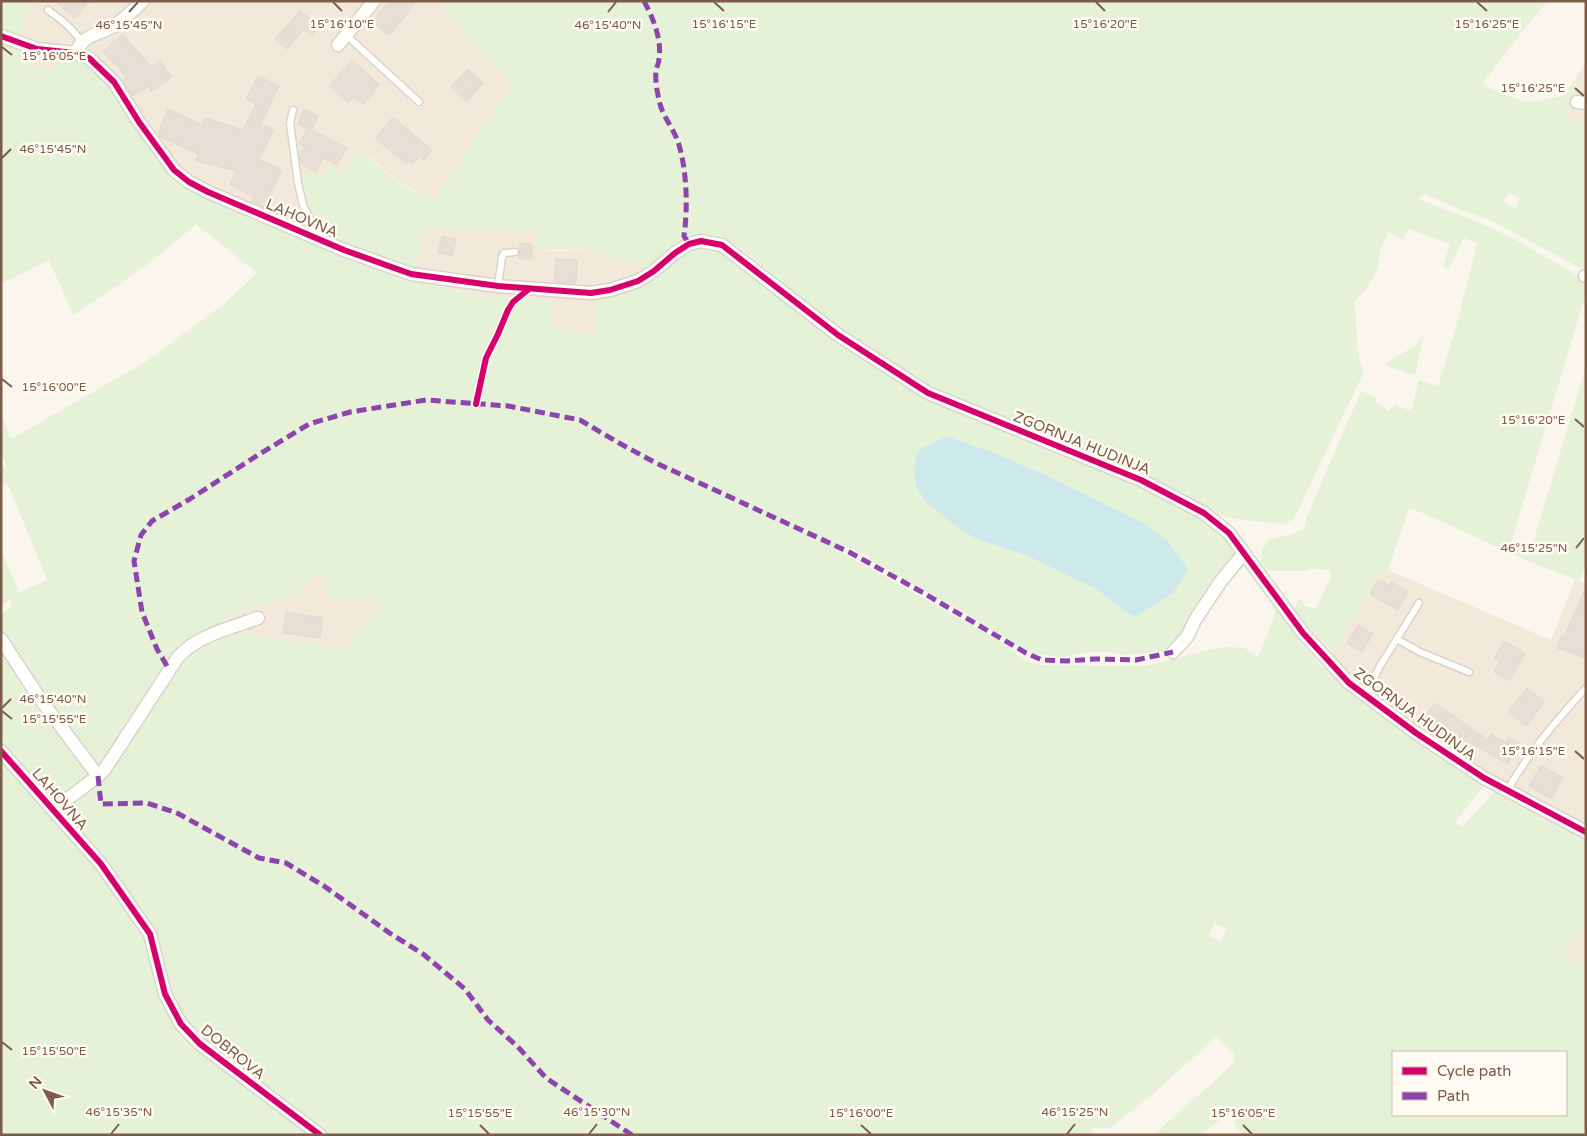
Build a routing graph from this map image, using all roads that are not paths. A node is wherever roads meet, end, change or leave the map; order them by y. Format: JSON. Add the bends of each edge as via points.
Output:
{"nodes":[{"id":1,"x":143,"y":1,"type":"edge"},
{"id":2,"x":374,"y":1,"type":"edge"},
{"id":3,"x":48,"y":10,"type":"dead end"},
{"id":4,"x":1,"y":36,"type":"edge"},
{"id":5,"x":342,"y":40,"type":"joint"},
{"id":6,"x":78,"y":47,"type":"junction"},
{"id":7,"x":419,"y":102,"type":"dead end"},
{"id":8,"x":293,"y":110,"type":"dead end"},
{"id":9,"x":320,"y":239,"type":"junction"},
{"id":10,"x":515,"y":252,"type":"dead end"},
{"id":11,"x":654,"y":271,"type":"joint"},
{"id":12,"x":498,"y":286,"type":"junction"},
{"id":13,"x":1244,"y":553,"type":"junction"},
{"id":14,"x":1419,"y":603,"type":"dead end"},
{"id":15,"x":258,"y":618,"type":"dead end"},
{"id":16,"x":1,"y":639,"type":"edge"},
{"id":17,"x":1397,"y":639,"type":"junction"},
{"id":18,"x":1172,"y":652,"type":"dead end"},
{"id":19,"x":1469,"y":672,"type":"dead end"},
{"id":20,"x":1586,"y":688,"type":"edge"},
{"id":21,"x":1365,"y":696,"type":"junction"},
{"id":22,"x":1,"y":751,"type":"edge"},
{"id":23,"x":98,"y":776,"type":"junction"},
{"id":24,"x":1507,"y":791,"type":"junction"},
{"id":25,"x":53,"y":810,"type":"junction"},
{"id":26,"x":1586,"y":832,"type":"edge"},
{"id":27,"x":100,"y":864,"type":"joint"},
{"id":28,"x":320,"y":1135,"type":"edge"}],
"edges":[{"from":1,"to":6,"type":"street","via":[[114,26],[87,37]]},
{"from":2,"to":5,"type":"street"},
{"from":3,"to":6,"type":"lane","via":[[76,34]]},
{"from":4,"to":6,"type":"street","name":"LAHOVNA","via":[[37,49]]},
{"from":5,"to":7,"type":"lane"},
{"from":6,"to":9,"type":"street","name":"LAHOVNA","via":[[114,82],[174,170],[189,182]]},
{"from":8,"to":9,"type":"lane","via":[[290,123],[303,206]]},
{"from":9,"to":12,"type":"street","name":"LAHOVNA","via":[[410,274]]},
{"from":10,"to":12,"type":"lane","via":[[502,256]]},
{"from":11,"to":12,"type":"street","name":"LAHOVNA","via":[[638,281],[591,293]]},
{"from":11,"to":13,"type":"street","name":"ZGORNJA HUDINJA","via":[[690,244],[722,245],[838,335],[928,393],[1140,480],[1204,513],[1229,533]]},
{"from":13,"to":18,"type":"street","via":[[1221,581],[1187,637]]},
{"from":13,"to":21,"type":"street","name":"ZGORNJA HUDINJA","via":[[1303,633],[1349,684]]},
{"from":14,"to":17,"type":"lane"},
{"from":15,"to":23,"type":"street","via":[[186,648]]},
{"from":16,"to":23,"type":"street","via":[[38,696]]},
{"from":17,"to":19,"type":"lane"},
{"from":17,"to":21,"type":"lane"},
{"from":20,"to":24,"type":"lane","via":[[1532,750]]},
{"from":21,"to":24,"type":"street","name":"ZGORNJA HUDINJA"},
{"from":22,"to":25,"type":"street","name":"LAHOVNA"},
{"from":23,"to":25,"type":"street"},
{"from":24,"to":26,"type":"street","name":"ZGORNJA HUDINJA"},
{"from":25,"to":27,"type":"street","name":"LAHOVNA"},
{"from":27,"to":28,"type":"street","name":"DOBROVA","via":[[150,934],[165,994],[181,1024],[200,1044]]}]}
